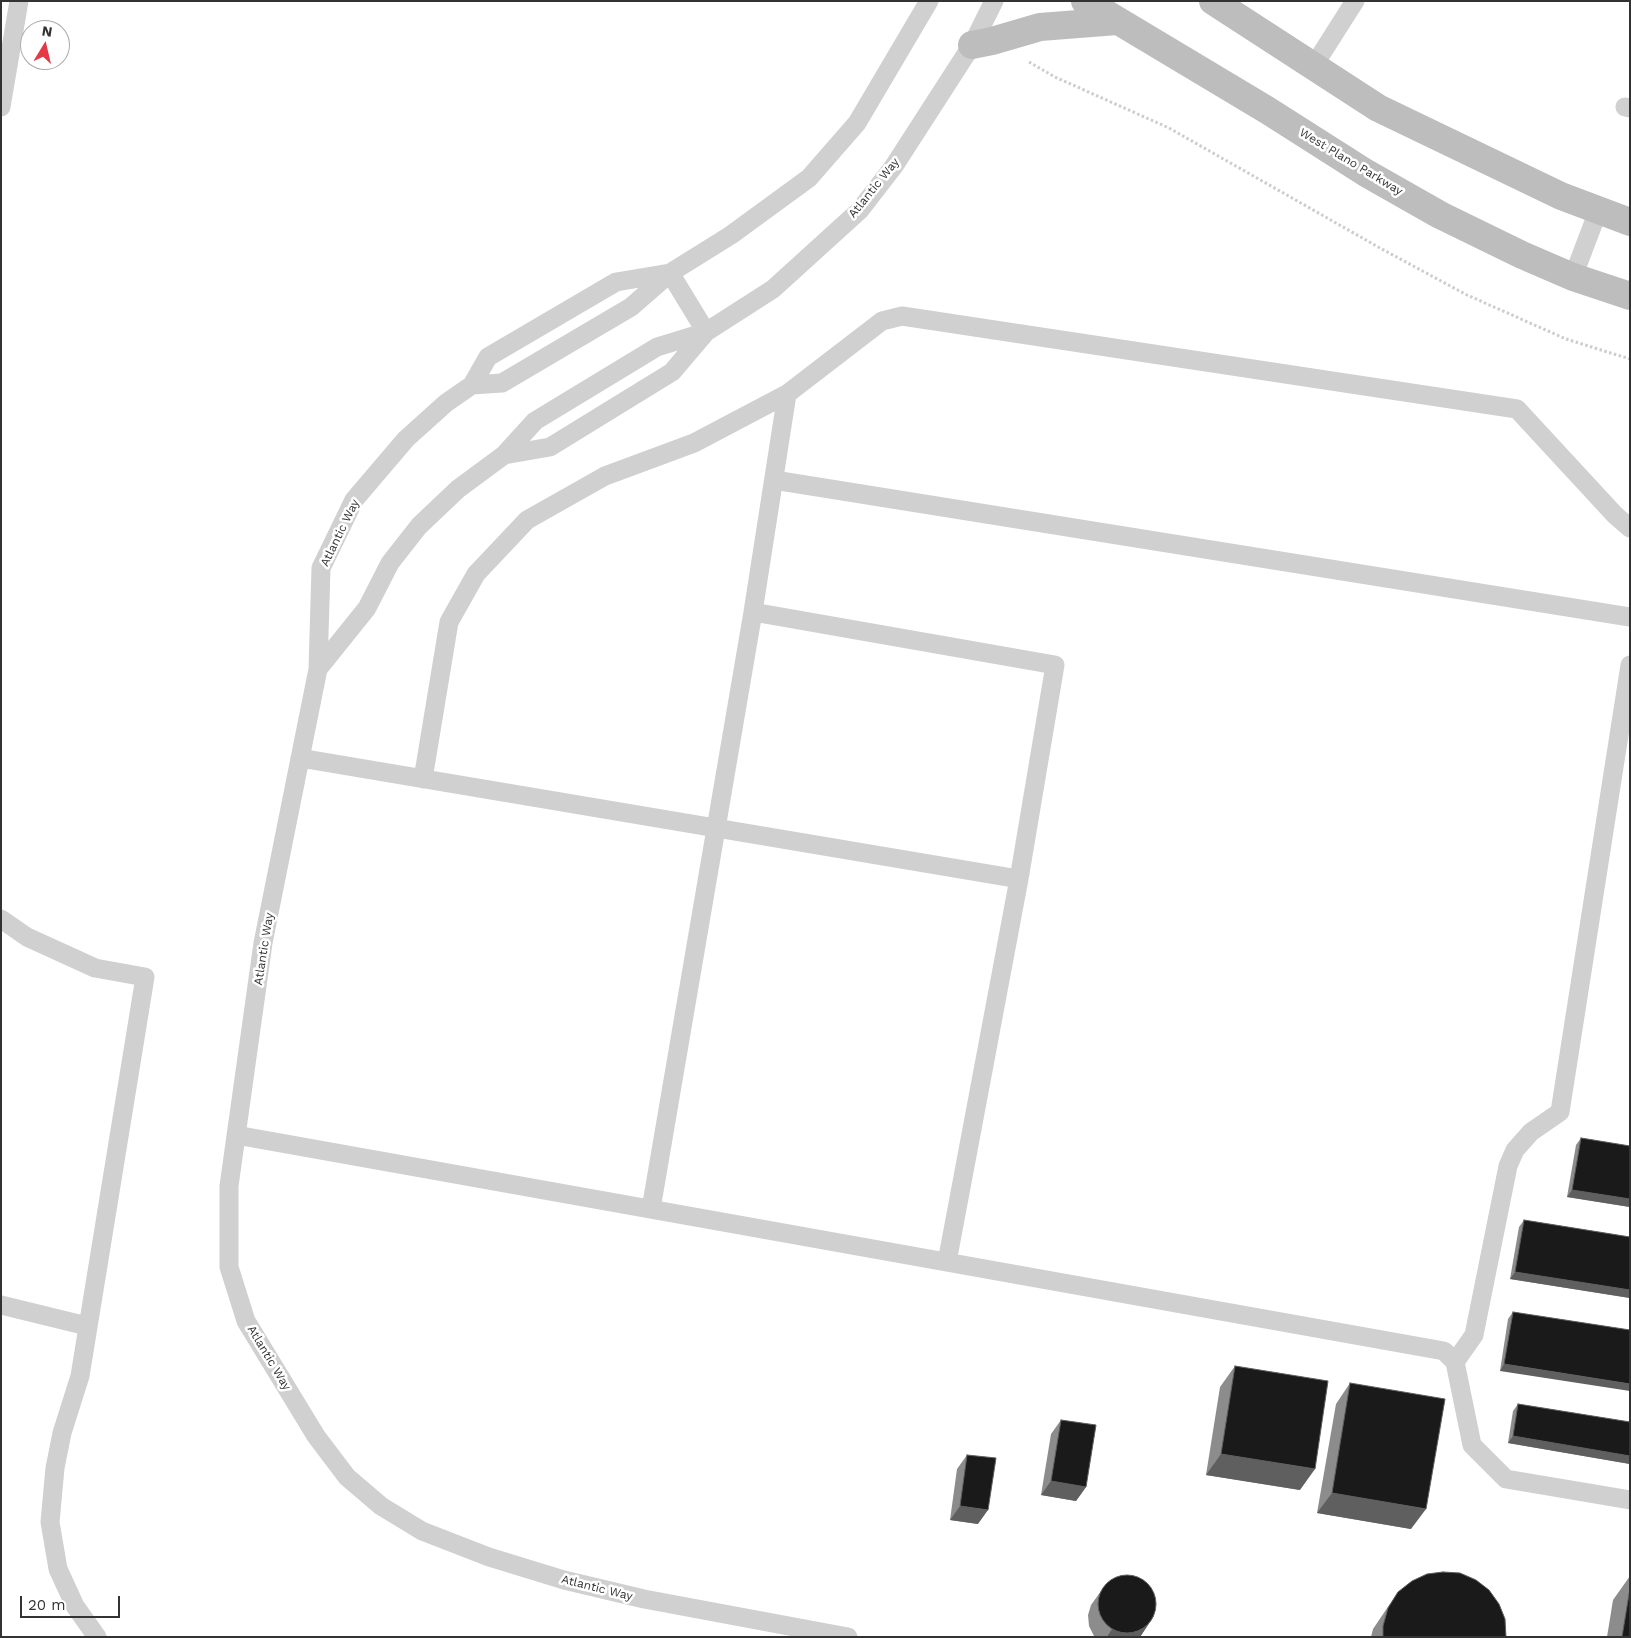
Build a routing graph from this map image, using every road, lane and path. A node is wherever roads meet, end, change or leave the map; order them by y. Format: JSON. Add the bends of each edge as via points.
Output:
{"nodes":[{"id":1,"x":19,"y":1,"type":"edge"},
{"id":2,"x":929,"y":1,"type":"edge"},
{"id":3,"x":994,"y":1,"type":"edge"},
{"id":4,"x":1085,"y":1,"type":"edge"},
{"id":5,"x":1213,"y":1,"type":"edge"},
{"id":6,"x":1356,"y":1,"type":"edge"},
{"id":7,"x":1117,"y":21,"type":"junction"},
{"id":8,"x":972,"y":44,"type":"junction"},
{"id":9,"x":1025,"y":60,"type":"dead end"},
{"id":10,"x":1313,"y":67,"type":"junction"},
{"id":11,"x":1,"y":107,"type":"edge"},
{"id":12,"x":1598,"y":211,"type":"junction"},
{"id":13,"x":1630,"y":222,"type":"edge"},
{"id":14,"x":670,"y":273,"type":"junction"},
{"id":15,"x":1573,"y":277,"type":"junction"},
{"id":16,"x":1630,"y":296,"type":"edge"},
{"id":17,"x":706,"y":332,"type":"junction"},
{"id":18,"x":1630,"y":359,"type":"edge"},
{"id":19,"x":472,"y":385,"type":"junction"},
{"id":20,"x":787,"y":394,"type":"junction"},
{"id":21,"x":504,"y":455,"type":"junction"},
{"id":22,"x":774,"y":480,"type":"junction"},
{"id":23,"x":1630,"y":528,"type":"edge"},
{"id":24,"x":753,"y":612,"type":"junction"},
{"id":25,"x":1630,"y":617,"type":"edge"},
{"id":26,"x":1630,"y":665,"type":"edge"},
{"id":27,"x":318,"y":669,"type":"junction"},
{"id":28,"x":300,"y":758,"type":"junction"},
{"id":29,"x":424,"y":779,"type":"junction"},
{"id":30,"x":717,"y":828,"type":"junction"},
{"id":31,"x":1019,"y":879,"type":"junction"},
{"id":32,"x":1,"y":918,"type":"edge"},
{"id":33,"x":236,"y":1135,"type":"junction"},
{"id":34,"x":651,"y":1209,"type":"junction"},
{"id":35,"x":947,"y":1262,"type":"junction"},
{"id":36,"x":1,"y":1305,"type":"edge"},
{"id":37,"x":88,"y":1326,"type":"junction"},
{"id":38,"x":1455,"y":1362,"type":"junction"},
{"id":39,"x":1630,"y":1500,"type":"edge"},
{"id":40,"x":97,"y":1637,"type":"edge"},
{"id":41,"x":848,"y":1637,"type":"edge"}],
"edges":[{"from":1,"to":11,"type":"lane"},
{"from":2,"to":14,"type":"lane","name":"Atlantic Way","via":[[857,124],[809,178],[731,235]]},
{"from":3,"to":8,"type":"lane","name":"Atlantic Way"},
{"from":4,"to":7,"type":"main road","name":"West Plano Parkway"},
{"from":5,"to":10,"type":"main road"},
{"from":6,"to":10,"type":"lane"},
{"from":7,"to":8,"type":"main road","via":[[1040,27]]},
{"from":7,"to":15,"type":"main road","name":"West Plano Parkway","via":[[1440,215]]},
{"from":8,"to":17,"type":"lane","name":"Atlantic Way","via":[[894,166],[860,210],[773,289]]},
{"from":9,"to":18,"type":"path","via":[[1055,77],[1169,128],[1467,295],[1566,339]]},
{"from":10,"to":12,"type":"main road","via":[[1378,108]]},
{"from":12,"to":13,"type":"main road"},
{"from":12,"to":15,"type":"lane"},
{"from":14,"to":17,"type":"lane"},
{"from":14,"to":19,"type":"lane","name":"Atlantic Way","via":[[631,307],[502,383]]},
{"from":14,"to":19,"type":"lane","name":"Atlantic Way","via":[[616,282],[488,358]]},
{"from":15,"to":16,"type":"main road","name":"West Plano Parkway"},
{"from":17,"to":21,"type":"lane","name":"Atlantic Way","via":[[656,347],[535,421]]},
{"from":17,"to":21,"type":"lane","name":"Atlantic Way","via":[[672,372],[550,447]]},
{"from":19,"to":27,"type":"lane","name":"Atlantic Way","via":[[446,403],[406,439],[354,500],[321,568]]},
{"from":20,"to":22,"type":"lane"},
{"from":20,"to":23,"type":"lane","via":[[882,321],[902,316],[1517,409]]},
{"from":20,"to":29,"type":"lane","via":[[694,442],[605,476],[527,520],[476,574],[449,622]]},
{"from":21,"to":27,"type":"lane","name":"Atlantic Way","via":[[458,490],[419,526],[390,562],[367,608]]},
{"from":22,"to":24,"type":"lane"},
{"from":22,"to":25,"type":"lane"},
{"from":24,"to":30,"type":"lane"},
{"from":24,"to":31,"type":"lane","via":[[1055,665]]},
{"from":26,"to":38,"type":"lane","via":[[1560,1112],[1531,1132],[1515,1150],[1508,1166],[1474,1335]]},
{"from":27,"to":28,"type":"lane","name":"Atlantic Way"},
{"from":28,"to":29,"type":"lane"},
{"from":28,"to":33,"type":"lane","name":"Atlantic Way","via":[[263,943]]},
{"from":29,"to":30,"type":"lane"},
{"from":30,"to":31,"type":"lane"},
{"from":30,"to":34,"type":"lane"},
{"from":31,"to":35,"type":"lane"},
{"from":32,"to":37,"type":"lane","via":[[27,937],[95,968],[145,977]]},
{"from":33,"to":34,"type":"lane"},
{"from":33,"to":41,"type":"lane","name":"Atlantic Way","via":[[229,1186],[229,1267],[246,1321],[316,1436],[347,1477],[381,1506],[422,1531],[489,1557],[564,1580],[644,1599]]},
{"from":34,"to":35,"type":"lane"},
{"from":35,"to":38,"type":"lane","via":[[1444,1351]]},
{"from":36,"to":37,"type":"lane"},
{"from":37,"to":40,"type":"lane","via":[[80,1376],[55,1468],[50,1522],[58,1569],[75,1606]]},
{"from":38,"to":39,"type":"lane","via":[[1472,1445],[1506,1479]]}]}
